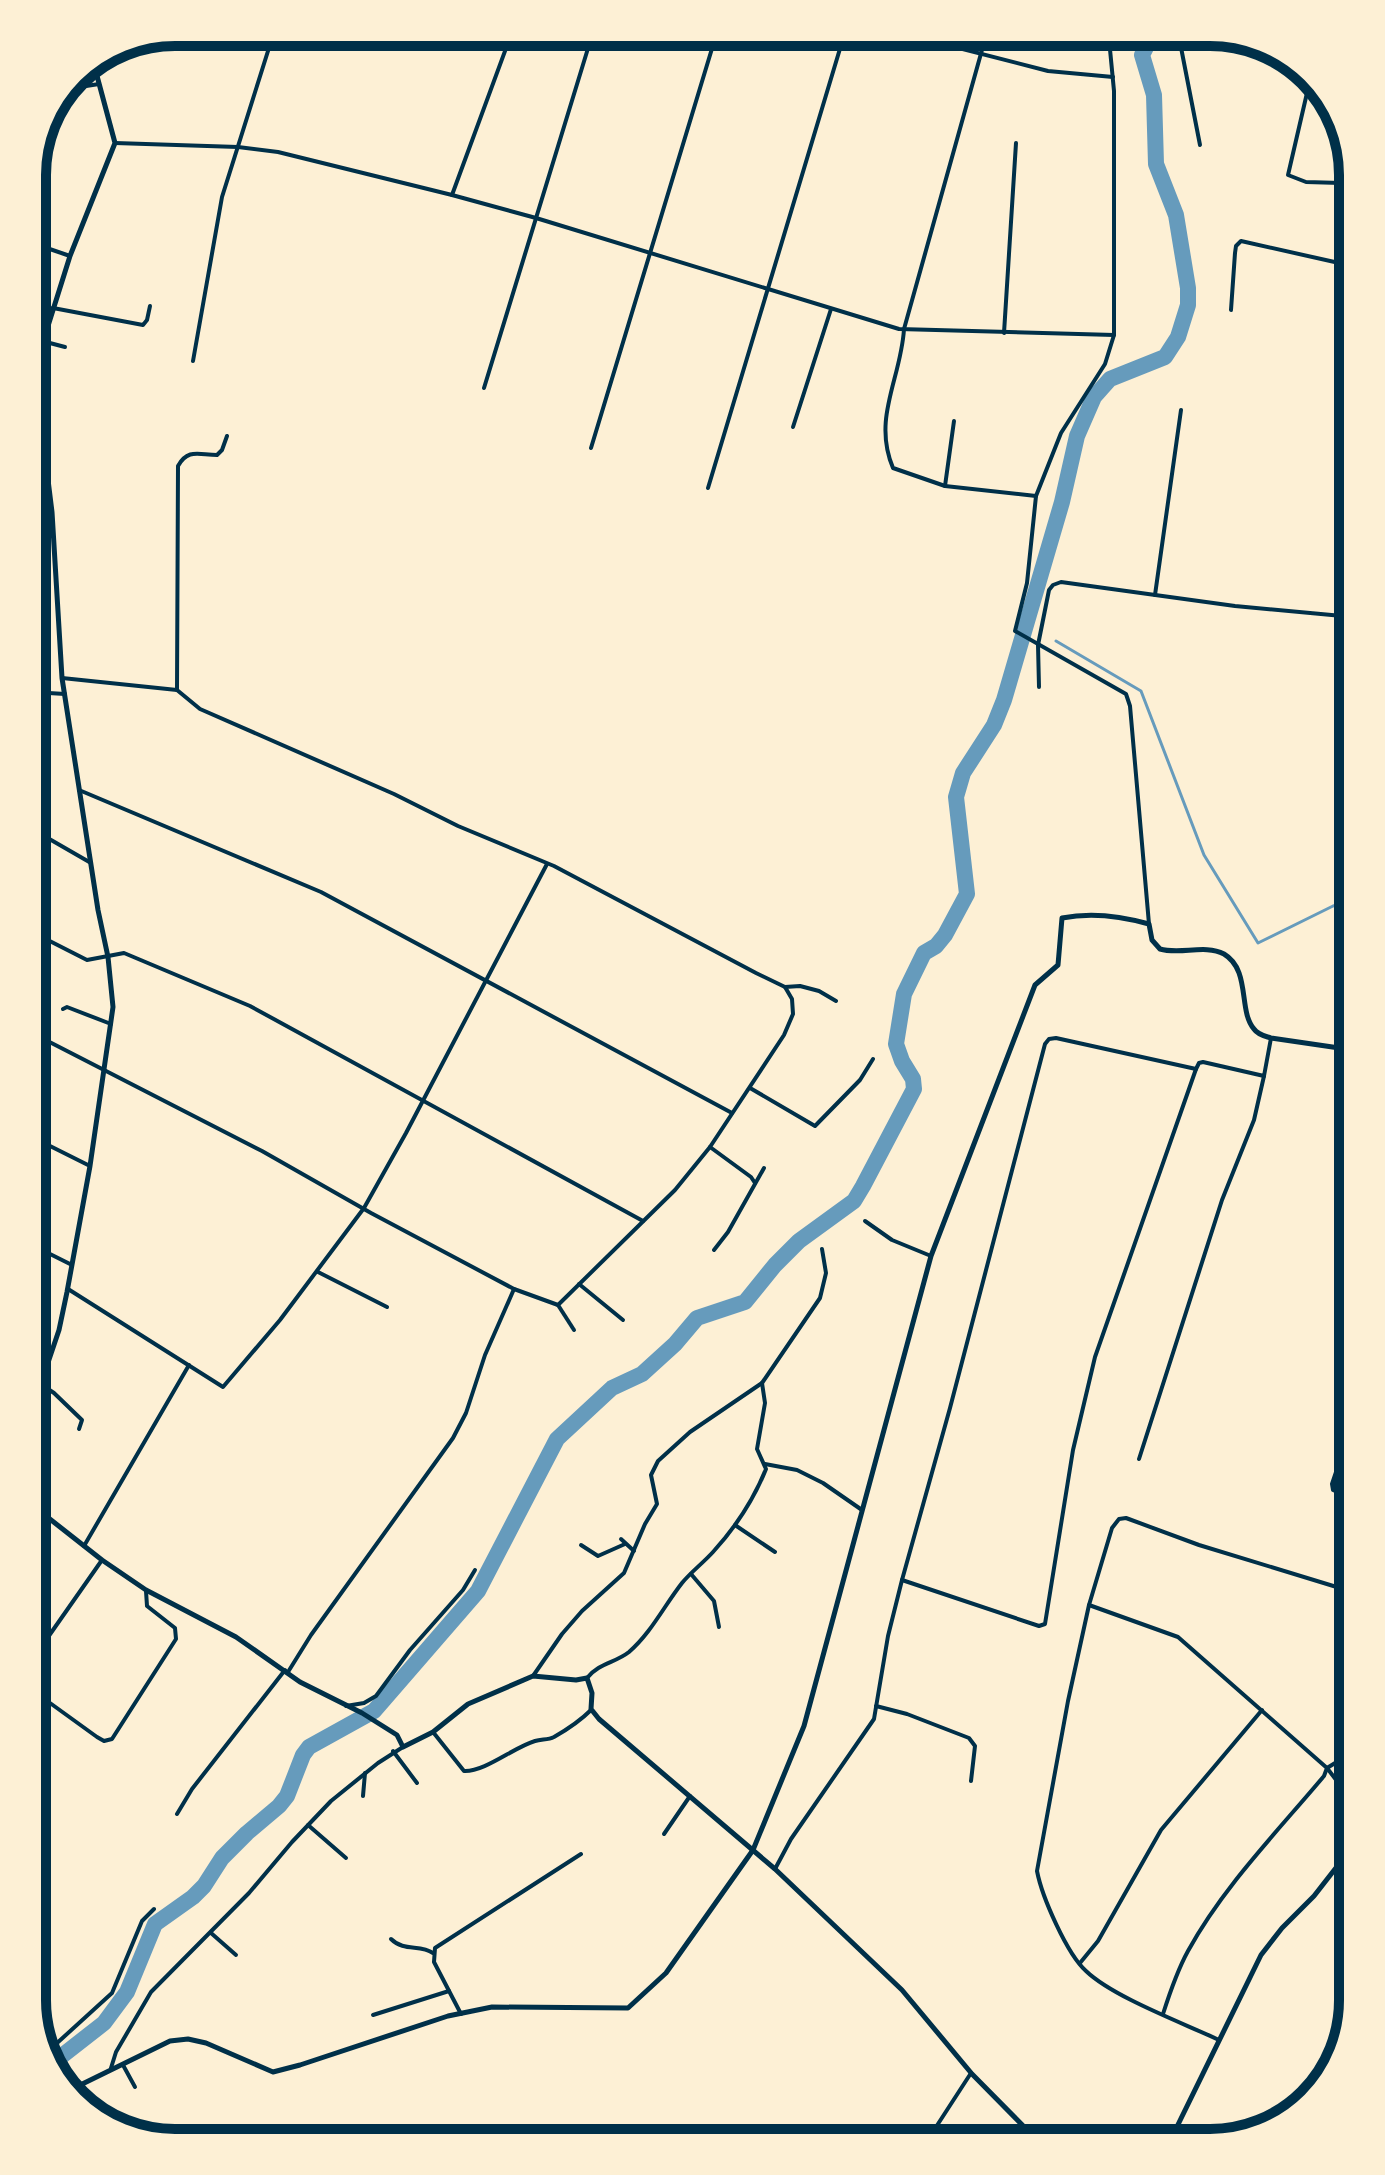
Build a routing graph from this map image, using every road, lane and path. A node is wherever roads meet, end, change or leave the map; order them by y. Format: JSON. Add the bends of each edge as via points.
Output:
{"nodes":[{"id":1,"x":270,"y":46,"type":"edge"},
{"id":2,"x":507,"y":46,"type":"edge"},
{"id":3,"x":589,"y":46,"type":"edge"},
{"id":4,"x":713,"y":46,"type":"edge"},
{"id":5,"x":841,"y":46,"type":"edge"},
{"id":6,"x":948,"y":46,"type":"edge"},
{"id":7,"x":983,"y":46,"type":"edge"},
{"id":8,"x":1110,"y":46,"type":"edge"},
{"id":9,"x":1181,"y":46,"type":"edge"},
{"id":10,"x":981,"y":55,"type":"junction"},
{"id":11,"x":96,"y":74,"type":"edge"},
{"id":12,"x":1113,"y":77,"type":"junction"},
{"id":13,"x":99,"y":84,"type":"junction"},
{"id":14,"x":82,"y":87,"type":"edge"},
{"id":15,"x":1308,"y":91,"type":"edge"},
{"id":16,"x":115,"y":143,"type":"junction"},
{"id":17,"x":1016,"y":143,"type":"dead end"},
{"id":18,"x":1200,"y":145,"type":"dead end"},
{"id":19,"x":238,"y":147,"type":"junction"},
{"id":20,"x":1339,"y":183,"type":"edge"},
{"id":21,"x":452,"y":195,"type":"junction"},
{"id":22,"x":536,"y":218,"type":"junction"},
{"id":23,"x":46,"y":248,"type":"edge"},
{"id":24,"x":650,"y":254,"type":"junction"},
{"id":25,"x":70,"y":256,"type":"junction"},
{"id":26,"x":1339,"y":263,"type":"edge"},
{"id":27,"x":767,"y":290,"type":"junction"},
{"id":28,"x":150,"y":306,"type":"dead end"},
{"id":29,"x":53,"y":308,"type":"junction"},
{"id":30,"x":831,"y":309,"type":"junction"},
{"id":31,"x":46,"y":310,"type":"edge"},
{"id":32,"x":1231,"y":310,"type":"dead end"},
{"id":33,"x":904,"y":329,"type":"junction"},
{"id":34,"x":1004,"y":333,"type":"junction"},
{"id":35,"x":1114,"y":335,"type":"junction"},
{"id":36,"x":46,"y":342,"type":"joint"},
{"id":37,"x":65,"y":347,"type":"dead end"},
{"id":38,"x":193,"y":361,"type":"dead end"},
{"id":39,"x":484,"y":388,"type":"dead end"},
{"id":40,"x":1181,"y":410,"type":"dead end"},
{"id":41,"x":954,"y":421,"type":"dead end"},
{"id":42,"x":793,"y":427,"type":"dead end"},
{"id":43,"x":227,"y":436,"type":"dead end"},
{"id":44,"x":591,"y":448,"type":"dead end"},
{"id":45,"x":46,"y":463,"type":"edge"},
{"id":46,"x":945,"y":486,"type":"junction"},
{"id":47,"x":708,"y":488,"type":"dead end"},
{"id":48,"x":1036,"y":496,"type":"junction"},
{"id":49,"x":52,"y":512,"type":"junction"},
{"id":50,"x":46,"y":513,"type":"edge"},
{"id":51,"x":1155,"y":595,"type":"junction"},
{"id":52,"x":1339,"y":615,"type":"edge"},
{"id":53,"x":1038,"y":645,"type":"junction"},
{"id":54,"x":62,"y":678,"type":"junction"},
{"id":55,"x":1039,"y":687,"type":"dead end"},
{"id":56,"x":177,"y":690,"type":"junction"},
{"id":57,"x":46,"y":693,"type":"edge"},
{"id":58,"x":65,"y":694,"type":"junction"},
{"id":59,"x":79,"y":790,"type":"junction"},
{"id":60,"x":46,"y":837,"type":"edge"},
{"id":61,"x":91,"y":863,"type":"junction"},
{"id":62,"x":547,"y":864,"type":"junction"},
{"id":63,"x":1149,"y":924,"type":"junction"},
{"id":64,"x":46,"y":939,"type":"edge"},
{"id":65,"x":108,"y":957,"type":"junction"},
{"id":66,"x":487,"y":982,"type":"junction"},
{"id":67,"x":785,"y":987,"type":"junction"},
{"id":68,"x":836,"y":1001,"type":"dead end"},
{"id":69,"x":63,"y":1009,"type":"dead end"},
{"id":70,"x":111,"y":1024,"type":"junction"},
{"id":71,"x":1271,"y":1038,"type":"junction"},
{"id":72,"x":46,"y":1040,"type":"edge"},
{"id":73,"x":1339,"y":1048,"type":"edge"},
{"id":74,"x":873,"y":1059,"type":"dead end"},
{"id":75,"x":1196,"y":1069,"type":"junction"},
{"id":76,"x":106,"y":1070,"type":"junction"},
{"id":77,"x":1264,"y":1076,"type":"junction"},
{"id":78,"x":750,"y":1088,"type":"junction"},
{"id":79,"x":424,"y":1100,"type":"junction"},
{"id":80,"x":733,"y":1114,"type":"junction"},
{"id":81,"x":46,"y":1144,"type":"edge"},
{"id":82,"x":710,"y":1147,"type":"junction"},
{"id":83,"x":90,"y":1166,"type":"junction"},
{"id":84,"x":764,"y":1168,"type":"dead end"},
{"id":85,"x":755,"y":1183,"type":"junction"},
{"id":86,"x":364,"y":1208,"type":"junction"},
{"id":87,"x":643,"y":1221,"type":"junction"},
{"id":88,"x":865,"y":1221,"type":"dead end"},
{"id":89,"x":822,"y":1249,"type":"dead end"},
{"id":90,"x":714,"y":1250,"type":"dead end"},
{"id":91,"x":46,"y":1252,"type":"edge"},
{"id":92,"x":931,"y":1256,"type":"junction"},
{"id":93,"x":72,"y":1265,"type":"junction"},
{"id":94,"x":318,"y":1272,"type":"junction"},
{"id":95,"x":579,"y":1284,"type":"junction"},
{"id":96,"x":67,"y":1289,"type":"junction"},
{"id":97,"x":514,"y":1289,"type":"junction"},
{"id":98,"x":558,"y":1305,"type":"junction"},
{"id":99,"x":387,"y":1307,"type":"dead end"},
{"id":100,"x":623,"y":1320,"type":"dead end"},
{"id":101,"x":574,"y":1330,"type":"dead end"},
{"id":102,"x":46,"y":1359,"type":"edge"},
{"id":103,"x":49,"y":1360,"type":"junction"},
{"id":104,"x":189,"y":1365,"type":"junction"},
{"id":105,"x":46,"y":1371,"type":"edge"},
{"id":106,"x":762,"y":1383,"type":"junction"},
{"id":107,"x":46,"y":1388,"type":"edge"},
{"id":108,"x":79,"y":1429,"type":"dead end"},
{"id":109,"x":1139,"y":1459,"type":"dead end"},
{"id":110,"x":1339,"y":1463,"type":"edge"},
{"id":111,"x":765,"y":1464,"type":"junction"},
{"id":112,"x":1339,"y":1493,"type":"edge"},
{"id":113,"x":862,"y":1510,"type":"junction"},
{"id":114,"x":46,"y":1516,"type":"edge"},
{"id":115,"x":735,"y":1525,"type":"junction"},
{"id":116,"x":581,"y":1545,"type":"dead end"},
{"id":117,"x":84,"y":1546,"type":"junction"},
{"id":118,"x":634,"y":1551,"type":"junction"},
{"id":119,"x":775,"y":1552,"type":"dead end"},
{"id":120,"x":102,"y":1560,"type":"junction"},
{"id":121,"x":475,"y":1570,"type":"dead end"},
{"id":122,"x":691,"y":1574,"type":"junction"},
{"id":123,"x":902,"y":1580,"type":"junction"},
{"id":124,"x":1339,"y":1588,"type":"edge"},
{"id":125,"x":146,"y":1590,"type":"junction"},
{"id":126,"x":1089,"y":1605,"type":"junction"},
{"id":127,"x":719,"y":1627,"type":"dead end"},
{"id":128,"x":46,"y":1640,"type":"edge"},
{"id":129,"x":286,"y":1671,"type":"junction"},
{"id":130,"x":533,"y":1676,"type":"junction"},
{"id":131,"x":587,"y":1678,"type":"junction"},
{"id":132,"x":46,"y":1700,"type":"edge"},
{"id":133,"x":344,"y":1706,"type":"junction"},
{"id":134,"x":876,"y":1706,"type":"junction"},
{"id":135,"x":591,"y":1709,"type":"junction"},
{"id":136,"x":1262,"y":1709,"type":"junction"},
{"id":137,"x":433,"y":1732,"type":"junction"},
{"id":138,"x":403,"y":1747,"type":"junction"},
{"id":139,"x":393,"y":1751,"type":"junction"},
{"id":140,"x":1339,"y":1761,"type":"edge"},
{"id":141,"x":1327,"y":1768,"type":"junction"},
{"id":142,"x":365,"y":1773,"type":"junction"},
{"id":143,"x":971,"y":1781,"type":"dead end"},
{"id":144,"x":417,"y":1783,"type":"dead end"},
{"id":145,"x":1339,"y":1784,"type":"edge"},
{"id":146,"x":363,"y":1796,"type":"dead end"},
{"id":147,"x":690,"y":1796,"type":"junction"},
{"id":148,"x":177,"y":1814,"type":"dead end"},
{"id":149,"x":308,"y":1825,"type":"junction"},
{"id":150,"x":664,"y":1834,"type":"dead end"},
{"id":151,"x":753,"y":1850,"type":"junction"},
{"id":152,"x":581,"y":1854,"type":"dead end"},
{"id":153,"x":346,"y":1858,"type":"dead end"},
{"id":154,"x":1339,"y":1864,"type":"edge"},
{"id":155,"x":775,"y":1869,"type":"junction"},
{"id":156,"x":154,"y":1909,"type":"dead end"},
{"id":157,"x":211,"y":1933,"type":"junction"},
{"id":158,"x":391,"y":1939,"type":"dead end"},
{"id":159,"x":433,"y":1953,"type":"junction"},
{"id":160,"x":236,"y":1955,"type":"dead end"},
{"id":161,"x":1080,"y":1963,"type":"junction"},
{"id":162,"x":449,"y":1991,"type":"junction"},
{"id":163,"x":461,"y":2014,"type":"junction"},
{"id":164,"x":1163,"y":2014,"type":"junction"},
{"id":165,"x":373,"y":2015,"type":"dead end"},
{"id":166,"x":1219,"y":2040,"type":"junction"},
{"id":167,"x":55,"y":2045,"type":"edge"},
{"id":168,"x":122,"y":2063,"type":"junction"},
{"id":169,"x":111,"y":2068,"type":"junction"},
{"id":170,"x":971,"y":2073,"type":"junction"},
{"id":171,"x":78,"y":2085,"type":"edge"},
{"id":172,"x":135,"y":2087,"type":"dead end"},
{"id":173,"x":934,"y":2129,"type":"edge"},
{"id":174,"x":1026,"y":2129,"type":"edge"},
{"id":175,"x":1176,"y":2129,"type":"edge"}],
"edges":[{"from":1,"to":19,"type":"street"},
{"from":2,"to":21,"type":"street"},
{"from":3,"to":22,"type":"street"},
{"from":4,"to":24,"type":"street"},
{"from":5,"to":27,"type":"street"},
{"from":6,"to":10,"type":"street"},
{"from":7,"to":10,"type":"street"},
{"from":8,"to":12,"type":"street"},
{"from":9,"to":18,"type":"street"},
{"from":10,"to":12,"type":"street","via":[[1048,71]]},
{"from":10,"to":33,"type":"street"},
{"from":11,"to":13,"type":"street"},
{"from":12,"to":35,"type":"street"},
{"from":13,"to":14,"type":"street"},
{"from":13,"to":16,"type":"street"},
{"from":15,"to":20,"type":"street","via":[[1288,175],[1306,182]]},
{"from":16,"to":19,"type":"street"},
{"from":16,"to":25,"type":"street"},
{"from":17,"to":34,"type":"street"},
{"from":19,"to":21,"type":"street"},
{"from":19,"to":38,"type":"street","via":[[222,197]]},
{"from":21,"to":22,"type":"street"},
{"from":22,"to":24,"type":"street"},
{"from":22,"to":39,"type":"street"},
{"from":23,"to":25,"type":"street"},
{"from":24,"to":27,"type":"street"},
{"from":24,"to":44,"type":"street"},
{"from":25,"to":29,"type":"street"},
{"from":26,"to":32,"type":"street","via":[[1241,241],[1236,246]]},
{"from":27,"to":30,"type":"street"},
{"from":27,"to":47,"type":"street"},
{"from":28,"to":29,"type":"street","via":[[143,325]]},
{"from":29,"to":31,"type":"street"},
{"from":29,"to":36,"type":"street"},
{"from":30,"to":33,"type":"street"},
{"from":30,"to":42,"type":"street"},
{"from":33,"to":34,"type":"street"},
{"from":33,"to":46,"type":"street","via":[[889,392],[884,448],[893,468]]},
{"from":34,"to":35,"type":"street"},
{"from":35,"to":48,"type":"street","via":[[1105,364],[1061,433]]},
{"from":36,"to":37,"type":"street"},
{"from":40,"to":51,"type":"street"},
{"from":41,"to":46,"type":"street"},
{"from":43,"to":56,"type":"street","via":[[217,455],[192,452],[178,466]]},
{"from":45,"to":49,"type":"street"},
{"from":46,"to":48,"type":"street"},
{"from":48,"to":53,"type":"street","via":[[1027,583],[1015,631]]},
{"from":49,"to":50,"type":"street"},
{"from":49,"to":54,"type":"street"},
{"from":51,"to":52,"type":"street"},
{"from":51,"to":53,"type":"street","via":[[1053,585]]},
{"from":53,"to":55,"type":"street"},
{"from":53,"to":63,"type":"street","via":[[1126,694]]},
{"from":54,"to":56,"type":"street"},
{"from":54,"to":58,"type":"street"},
{"from":56,"to":62,"type":"street","via":[[200,709]]},
{"from":57,"to":58,"type":"street"},
{"from":58,"to":59,"type":"street"},
{"from":59,"to":61,"type":"street"},
{"from":59,"to":66,"type":"street","via":[[321,892]]},
{"from":60,"to":61,"type":"street"},
{"from":61,"to":65,"type":"street"},
{"from":62,"to":66,"type":"street"},
{"from":62,"to":67,"type":"street"},
{"from":63,"to":71,"type":"street","via":[[1160,949],[1227,955],[1239,971],[1252,1028]]},
{"from":63,"to":92,"type":"street","via":[[1124,917],[1062,918],[1058,965],[1035,985]]},
{"from":64,"to":65,"type":"street","via":[[87,960]]},
{"from":65,"to":70,"type":"street"},
{"from":65,"to":79,"type":"street","via":[[124,953],[250,1006]]},
{"from":66,"to":79,"type":"street"},
{"from":66,"to":80,"type":"street"},
{"from":67,"to":68,"type":"street","via":[[819,991]]},
{"from":67,"to":78,"type":"street","via":[[793,1014]]},
{"from":69,"to":70,"type":"street"},
{"from":70,"to":76,"type":"street"},
{"from":71,"to":73,"type":"street"},
{"from":71,"to":77,"type":"street"},
{"from":72,"to":76,"type":"street"},
{"from":74,"to":78,"type":"street","via":[[815,1126]]},
{"from":75,"to":77,"type":"street","via":[[1203,1062]]},
{"from":75,"to":123,"type":"street","via":[[1056,1038],[1045,1044]]},
{"from":75,"to":123,"type":"street","via":[[1095,1357],[1073,1450],[1045,1624]]},
{"from":76,"to":83,"type":"street"},
{"from":76,"to":86,"type":"street"},
{"from":77,"to":109,"type":"street","via":[[1254,1120],[1222,1200]]},
{"from":78,"to":80,"type":"street"},
{"from":79,"to":86,"type":"street"},
{"from":79,"to":87,"type":"street"},
{"from":80,"to":82,"type":"street"},
{"from":81,"to":83,"type":"street"},
{"from":82,"to":85,"type":"street"},
{"from":82,"to":87,"type":"street"},
{"from":83,"to":93,"type":"street"},
{"from":84,"to":85,"type":"street"},
{"from":85,"to":90,"type":"street"},
{"from":86,"to":94,"type":"street"},
{"from":86,"to":97,"type":"street"},
{"from":87,"to":95,"type":"street"},
{"from":88,"to":92,"type":"street","via":[[892,1240]]},
{"from":89,"to":106,"type":"street","via":[[826,1273],[820,1298]]},
{"from":91,"to":93,"type":"street"},
{"from":92,"to":113,"type":"street"},
{"from":93,"to":96,"type":"street"},
{"from":94,"to":99,"type":"street"},
{"from":94,"to":104,"type":"street","via":[[223,1387]]},
{"from":95,"to":98,"type":"street"},
{"from":95,"to":100,"type":"street"},
{"from":96,"to":103,"type":"street"},
{"from":96,"to":104,"type":"street"},
{"from":97,"to":98,"type":"street"},
{"from":97,"to":129,"type":"street","via":[[453,1438]]},
{"from":98,"to":101,"type":"street"},
{"from":102,"to":103,"type":"street"},
{"from":103,"to":105,"type":"street"},
{"from":104,"to":117,"type":"street"},
{"from":106,"to":111,"type":"street","via":[[765,1403],[757,1449]]},
{"from":106,"to":118,"type":"street","via":[[658,1461],[651,1475],[657,1504]]},
{"from":107,"to":108,"type":"street","via":[[82,1420]]},
{"from":110,"to":112,"type":"street","via":[[1332,1484]]},
{"from":111,"to":113,"type":"street","via":[[797,1470]]},
{"from":111,"to":115,"type":"street","via":[[761,1482]]},
{"from":113,"to":151,"type":"street","via":[[804,1726]]},
{"from":114,"to":117,"type":"street"},
{"from":115,"to":119,"type":"street"},
{"from":115,"to":122,"type":"street"},
{"from":116,"to":118,"type":"street","via":[[598,1556],[623,1542]]},
{"from":117,"to":120,"type":"street"},
{"from":118,"to":130,"type":"street","via":[[624,1573],[582,1611]]},
{"from":120,"to":125,"type":"street"},
{"from":120,"to":128,"type":"street"},
{"from":121,"to":133,"type":"street","via":[[376,1696]]},
{"from":122,"to":127,"type":"street","via":[[714,1601]]},
{"from":122,"to":131,"type":"street","via":[[627,1654],[603,1663]]},
{"from":123,"to":134,"type":"street"},
{"from":124,"to":126,"type":"street","via":[[1126,1518],[1112,1528]]},
{"from":125,"to":129,"type":"street","via":[[236,1637]]},
{"from":125,"to":132,"type":"street","via":[[147,1606],[175,1628],[176,1639],[112,1739],[97,1737]]},
{"from":126,"to":136,"type":"street","via":[[1178,1637]]},
{"from":126,"to":161,"type":"street","via":[[1037,1871],[1050,1912]]},
{"from":129,"to":133,"type":"street"},
{"from":129,"to":148,"type":"street"},
{"from":130,"to":131,"type":"street"},
{"from":130,"to":137,"type":"street","via":[[468,1704]]},
{"from":131,"to":135,"type":"street"},
{"from":133,"to":138,"type":"street","via":[[397,1735]]},
{"from":134,"to":143,"type":"street","via":[[969,1738],[975,1746]]},
{"from":134,"to":155,"type":"street","via":[[874,1719]]},
{"from":135,"to":137,"type":"street","via":[[550,1739],[515,1749],[473,1771],[464,1771]]},
{"from":135,"to":147,"type":"street"},
{"from":136,"to":141,"type":"street"},
{"from":136,"to":161,"type":"street","via":[[1161,1830]]},
{"from":137,"to":138,"type":"street"},
{"from":138,"to":139,"type":"street"},
{"from":139,"to":142,"type":"street"},
{"from":139,"to":144,"type":"street"},
{"from":140,"to":141,"type":"street"},
{"from":141,"to":145,"type":"street"},
{"from":141,"to":164,"type":"street","via":[[1201,1931]]},
{"from":142,"to":146,"type":"street"},
{"from":142,"to":149,"type":"street"},
{"from":147,"to":150,"type":"street"},
{"from":147,"to":151,"type":"street"},
{"from":149,"to":153,"type":"street"},
{"from":149,"to":157,"type":"street"},
{"from":151,"to":155,"type":"street"},
{"from":151,"to":163,"type":"street","via":[[666,1973],[628,2008],[492,2007]]},
{"from":152,"to":159,"type":"street"},
{"from":154,"to":166,"type":"street","via":[[1261,1955]]},
{"from":155,"to":170,"type":"street","via":[[902,1990]]},
{"from":156,"to":167,"type":"street","via":[[142,1921],[112,1993]]},
{"from":157,"to":160,"type":"street"},
{"from":157,"to":169,"type":"street","via":[[151,1992]]},
{"from":158,"to":159,"type":"street","via":[[402,1947]]},
{"from":159,"to":162,"type":"street"},
{"from":161,"to":164,"type":"street","via":[[1099,1981]]},
{"from":162,"to":163,"type":"street"},
{"from":162,"to":165,"type":"street"},
{"from":163,"to":168,"type":"street","via":[[273,2072],[188,2039],[170,2041]]},
{"from":164,"to":166,"type":"street"},
{"from":166,"to":175,"type":"street"},
{"from":168,"to":169,"type":"street"},
{"from":168,"to":172,"type":"street"},
{"from":169,"to":171,"type":"street"},
{"from":170,"to":173,"type":"street"},
{"from":170,"to":174,"type":"street"}]}
